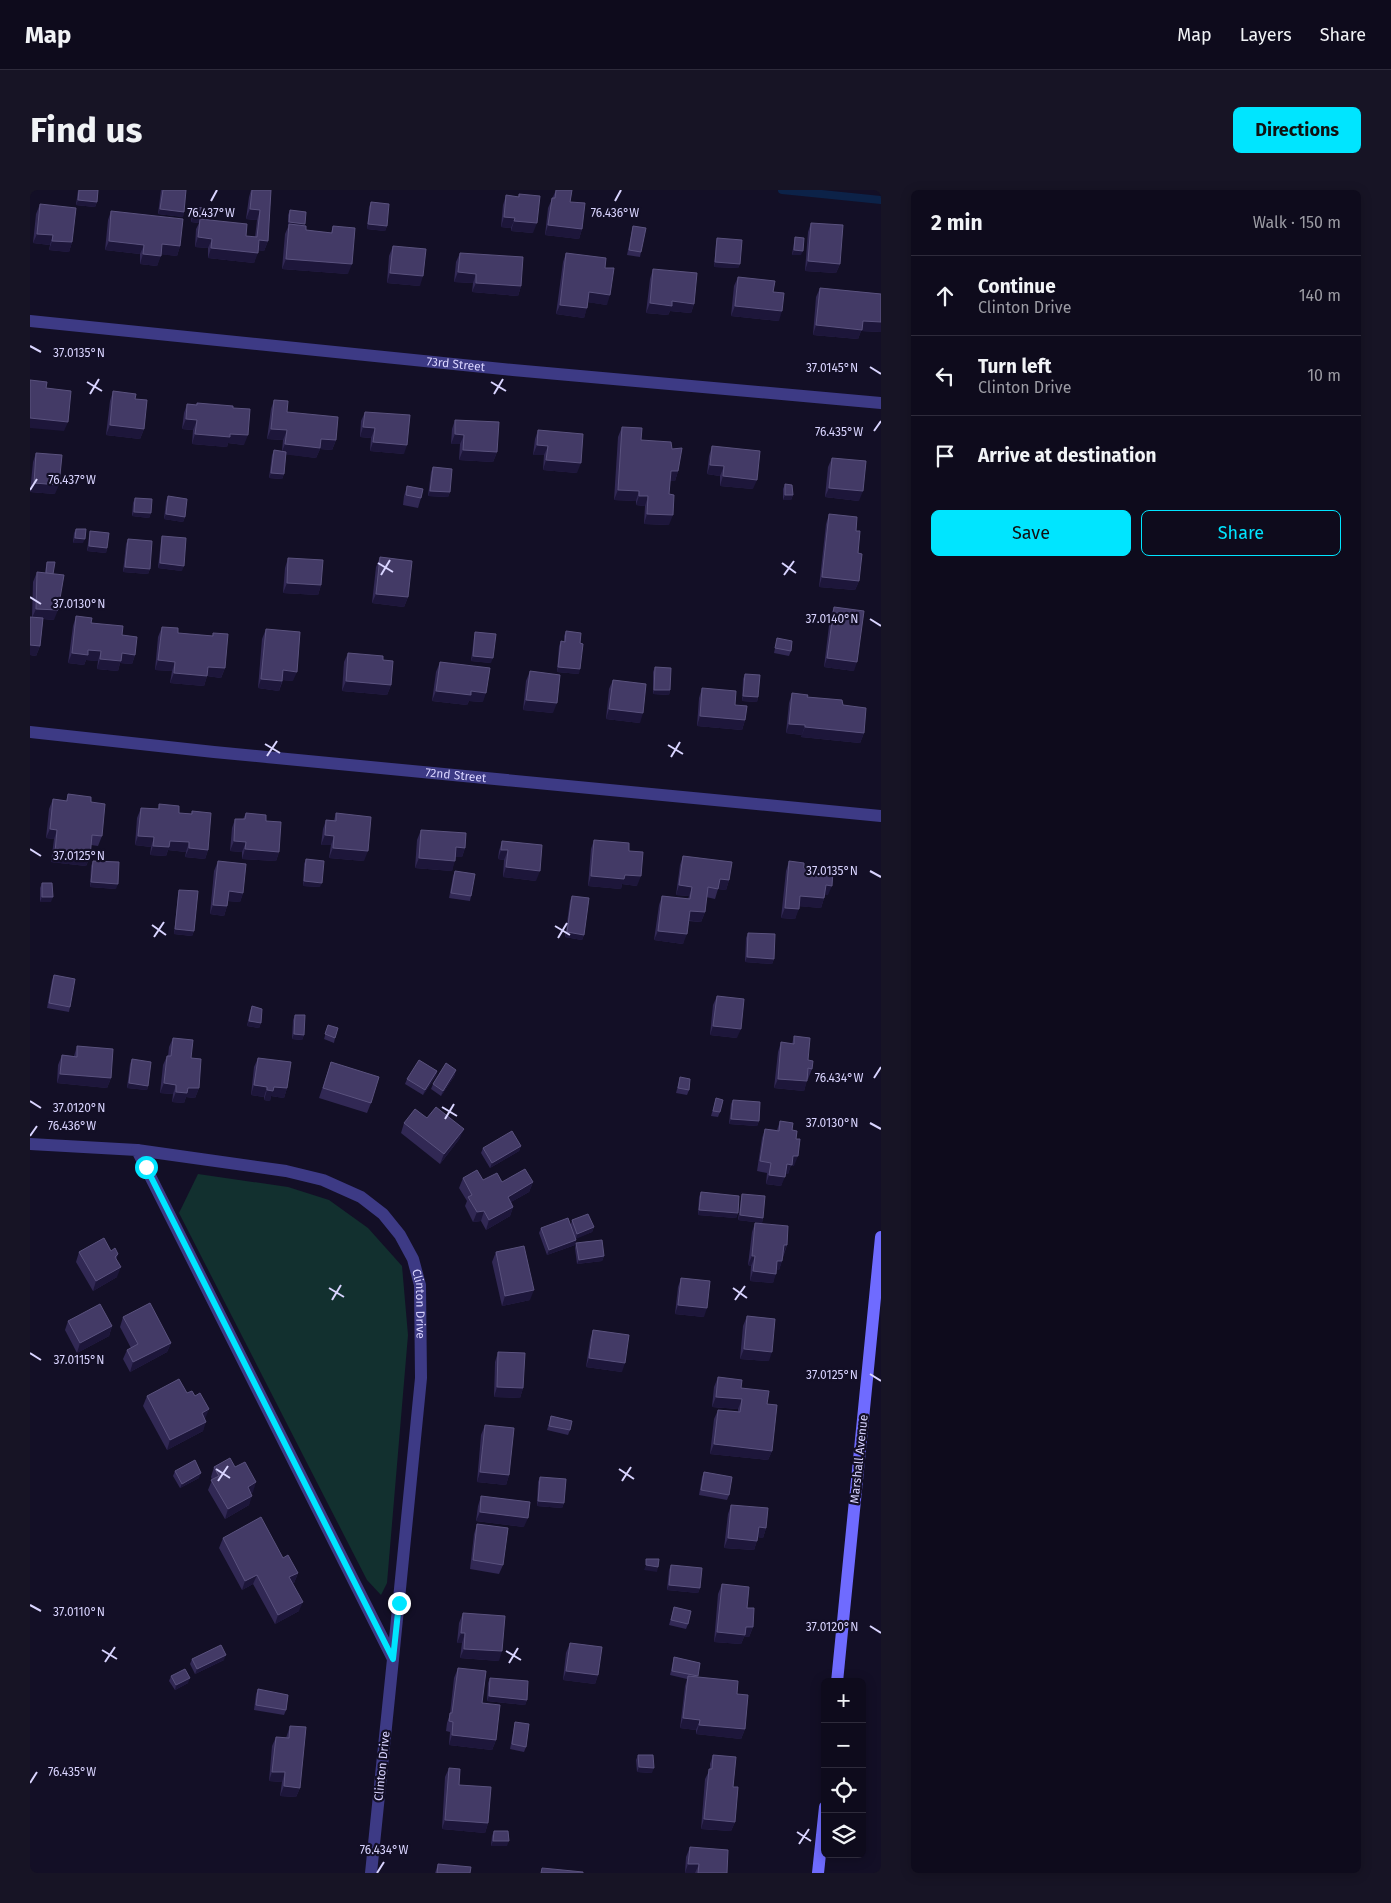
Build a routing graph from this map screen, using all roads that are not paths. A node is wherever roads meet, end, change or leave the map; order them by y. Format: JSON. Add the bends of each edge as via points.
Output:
{"nodes":[{"id":1,"x":30,"y":321,"type":"edge"},
{"id":2,"x":881,"y":403,"type":"edge"},
{"id":3,"x":30,"y":732,"type":"edge"},
{"id":4,"x":881,"y":816,"type":"edge"},
{"id":5,"x":30,"y":1144,"type":"edge"},
{"id":6,"x":137,"y":1150,"type":"junction"},
{"id":7,"x":881,"y":1237,"type":"edge"},
{"id":8,"x":393,"y":1659,"type":"junction"},
{"id":9,"x":837,"y":1678,"type":"edge"},
{"id":10,"x":824,"y":1813,"type":"edge"},
{"id":11,"x":371,"y":1873,"type":"edge"},
{"id":12,"x":818,"y":1873,"type":"edge"}],
"edges":[{"from":1,"to":2,"type":"street","name":"73rd Street"},
{"from":3,"to":4,"type":"street","name":"72nd Street"},
{"from":5,"to":6,"type":"street","name":"Clinton Drive"},
{"from":6,"to":8,"type":"street"},
{"from":6,"to":8,"type":"street","name":"Clinton Drive","via":[[286,1171],[323,1180],[360,1197],[383,1214],[413,1259],[420,1285],[421,1378]]},
{"from":7,"to":9,"type":"street","name":"Marshall Avenue"},
{"from":8,"to":11,"type":"street","name":"Clinton Drive"},
{"from":10,"to":12,"type":"street"}]}
